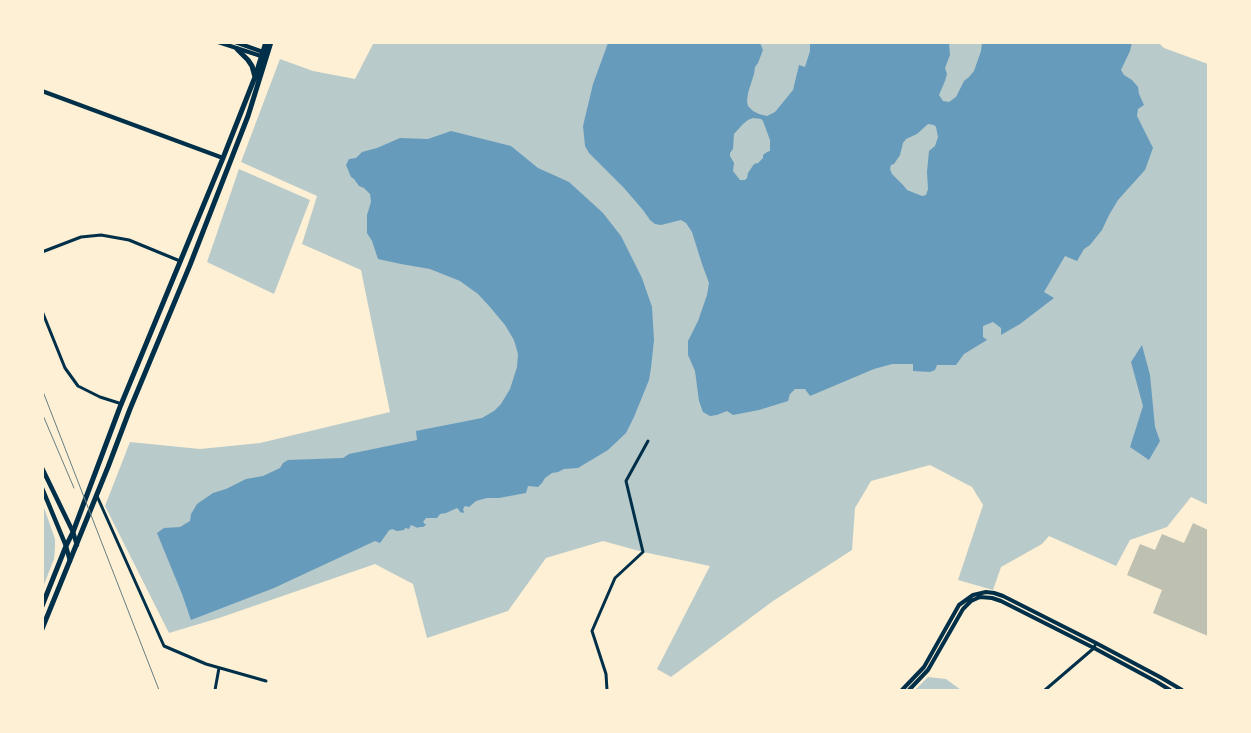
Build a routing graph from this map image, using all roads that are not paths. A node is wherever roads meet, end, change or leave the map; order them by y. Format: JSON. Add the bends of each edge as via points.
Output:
{"nodes":[{"id":1,"x":218,"y":42,"type":"edge"},
{"id":2,"x":235,"y":42,"type":"edge"},
{"id":3,"x":266,"y":42,"type":"edge"},
{"id":4,"x":271,"y":42,"type":"edge"},
{"id":5,"x":237,"y":49,"type":"junction"},
{"id":6,"x":265,"y":55,"type":"junction"},
{"id":7,"x":255,"y":76,"type":"junction"},
{"id":8,"x":42,"y":91,"type":"edge"},
{"id":9,"x":223,"y":158,"type":"junction"},
{"id":10,"x":42,"y":252,"type":"edge"},
{"id":11,"x":180,"y":261,"type":"junction"},
{"id":12,"x":42,"y":311,"type":"edge"},
{"id":13,"x":122,"y":404,"type":"junction"},
{"id":14,"x":648,"y":441,"type":"dead end"},
{"id":15,"x":42,"y":468,"type":"edge"},
{"id":16,"x":42,"y":488,"type":"edge"},
{"id":17,"x":96,"y":496,"type":"junction"},
{"id":18,"x":73,"y":532,"type":"junction"},
{"id":19,"x":77,"y":544,"type":"junction"},
{"id":20,"x":66,"y":546,"type":"junction"},
{"id":21,"x":70,"y":561,"type":"junction"},
{"id":22,"x":42,"y":606,"type":"edge"},
{"id":23,"x":42,"y":629,"type":"edge"},
{"id":24,"x":1096,"y":643,"type":"junction"},
{"id":25,"x":1094,"y":648,"type":"junction"},
{"id":26,"x":219,"y":668,"type":"junction"},
{"id":27,"x":266,"y":681,"type":"dead end"},
{"id":28,"x":215,"y":690,"type":"edge"},
{"id":29,"x":607,"y":690,"type":"edge"},
{"id":30,"x":902,"y":690,"type":"edge"},
{"id":31,"x":909,"y":690,"type":"edge"},
{"id":32,"x":1045,"y":690,"type":"edge"},
{"id":33,"x":1170,"y":690,"type":"edge"},
{"id":34,"x":1182,"y":690,"type":"edge"}],
"edges":[{"from":1,"to":5,"type":"street"},
{"from":2,"to":6,"type":"street"},
{"from":3,"to":6,"type":"main road"},
{"from":4,"to":6,"type":"main road"},
{"from":5,"to":6,"type":"street"},
{"from":5,"to":7,"type":"main road","via":[[248,60]]},
{"from":6,"to":7,"type":"main road"},
{"from":6,"to":17,"type":"main road","via":[[248,116]]},
{"from":7,"to":9,"type":"main road"},
{"from":8,"to":9,"type":"street"},
{"from":9,"to":11,"type":"main road"},
{"from":10,"to":11,"type":"street","via":[[80,237],[101,235],[129,240]]},
{"from":11,"to":13,"type":"main road"},
{"from":12,"to":13,"type":"street","via":[[65,368],[78,386]]},
{"from":13,"to":18,"type":"main road"},
{"from":14,"to":29,"type":"street","via":[[626,481],[643,552],[615,578],[592,630],[606,674]]},
{"from":15,"to":18,"type":"main road"},
{"from":16,"to":20,"type":"main road"},
{"from":17,"to":19,"type":"main road"},
{"from":17,"to":26,"type":"street","via":[[164,646]]},
{"from":18,"to":19,"type":"main road"},
{"from":18,"to":20,"type":"main road"},
{"from":19,"to":21,"type":"main road"},
{"from":20,"to":21,"type":"main road"},
{"from":20,"to":22,"type":"main road"},
{"from":21,"to":23,"type":"main road"},
{"from":24,"to":25,"type":"street"},
{"from":24,"to":30,"type":"street","via":[[1003,596],[980,592],[959,605],[924,667]]},
{"from":24,"to":34,"type":"street"},
{"from":25,"to":31,"type":"street","via":[[1001,601],[980,597],[963,609],[928,670]]},
{"from":25,"to":32,"type":"street"},
{"from":25,"to":33,"type":"street"},
{"from":26,"to":27,"type":"street"},
{"from":26,"to":28,"type":"street"}]}
